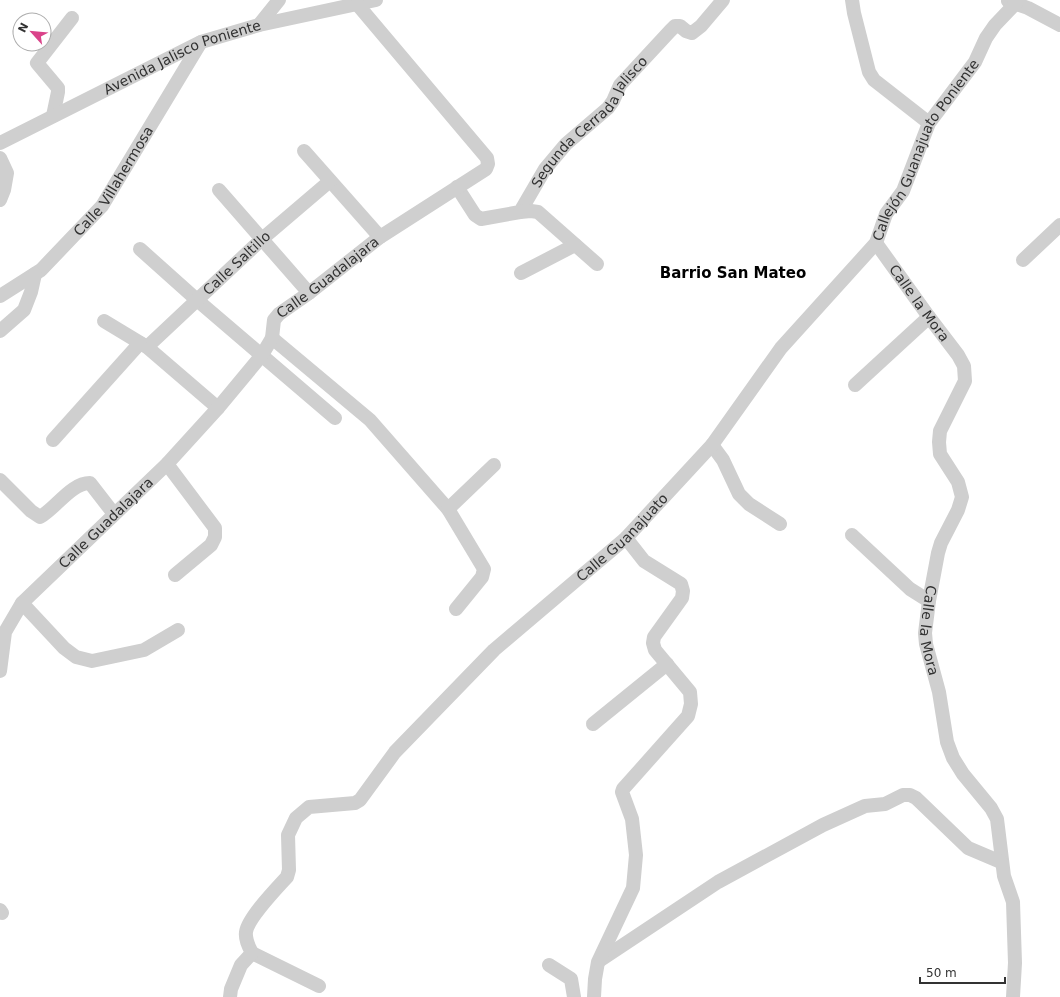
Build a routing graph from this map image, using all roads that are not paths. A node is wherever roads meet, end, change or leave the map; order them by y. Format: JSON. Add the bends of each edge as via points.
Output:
{"nodes":[{"id":1,"x":279,"y":0,"type":"edge"},
{"id":2,"x":376,"y":0,"type":"edge"},
{"id":3,"x":723,"y":0,"type":"edge"},
{"id":4,"x":852,"y":0,"type":"edge"},
{"id":5,"x":1021,"y":3,"type":"edge"},
{"id":6,"x":357,"y":4,"type":"junction"},
{"id":7,"x":72,"y":18,"type":"dead end"},
{"id":8,"x":258,"y":25,"type":"junction"},
{"id":9,"x":1060,"y":25,"type":"edge"},
{"id":10,"x":201,"y":42,"type":"junction"},
{"id":11,"x":53,"y":116,"type":"junction"},
{"id":12,"x":929,"y":123,"type":"junction"},
{"id":13,"x":0,"y":143,"type":"edge"},
{"id":14,"x":304,"y":151,"type":"dead end"},
{"id":15,"x":0,"y":158,"type":"edge"},
{"id":16,"x":330,"y":181,"type":"junction"},
{"id":17,"x":457,"y":187,"type":"junction"},
{"id":18,"x":219,"y":190,"type":"dead end"},
{"id":19,"x":0,"y":200,"type":"edge"},
{"id":20,"x":520,"y":212,"type":"junction"},
{"id":21,"x":1060,"y":225,"type":"edge"},
{"id":22,"x":380,"y":237,"type":"junction"},
{"id":23,"x":262,"y":239,"type":"junction"},
{"id":24,"x":876,"y":243,"type":"junction"},
{"id":25,"x":575,"y":245,"type":"junction"},
{"id":26,"x":140,"y":249,"type":"dead end"},
{"id":27,"x":1023,"y":260,"type":"dead end"},
{"id":28,"x":598,"y":264,"type":"dead end"},
{"id":29,"x":521,"y":273,"type":"dead end"},
{"id":30,"x":35,"y":274,"type":"junction"},
{"id":31,"x":309,"y":293,"type":"junction"},
{"id":32,"x":0,"y":296,"type":"edge"},
{"id":33,"x":197,"y":300,"type":"junction"},
{"id":34,"x":929,"y":317,"type":"junction"},
{"id":35,"x":104,"y":321,"type":"dead end"},
{"id":36,"x":0,"y":331,"type":"edge"},
{"id":37,"x":272,"y":338,"type":"junction"},
{"id":38,"x":144,"y":345,"type":"junction"},
{"id":39,"x":262,"y":355,"type":"junction"},
{"id":40,"x":855,"y":385,"type":"dead end"},
{"id":41,"x":218,"y":408,"type":"junction"},
{"id":42,"x":335,"y":418,"type":"dead end"},
{"id":43,"x":54,"y":440,"type":"dead end"},
{"id":44,"x":712,"y":445,"type":"junction"},
{"id":45,"x":167,"y":464,"type":"junction"},
{"id":46,"x":494,"y":465,"type":"dead end"},
{"id":47,"x":0,"y":480,"type":"edge"},
{"id":48,"x":448,"y":509,"type":"junction"},
{"id":49,"x":114,"y":514,"type":"junction"},
{"id":50,"x":780,"y":524,"type":"dead end"},
{"id":51,"x":852,"y":535,"type":"dead end"},
{"id":52,"x":626,"y":538,"type":"junction"},
{"id":53,"x":175,"y":575,"type":"dead end"},
{"id":54,"x":929,"y":601,"type":"junction"},
{"id":55,"x":22,"y":603,"type":"junction"},
{"id":56,"x":456,"y":609,"type":"dead end"},
{"id":57,"x":2,"y":630,"type":"edge"},
{"id":58,"x":178,"y":630,"type":"dead end"},
{"id":59,"x":667,"y":664,"type":"junction"},
{"id":60,"x":0,"y":671,"type":"edge"},
{"id":61,"x":593,"y":724,"type":"dead end"},
{"id":62,"x":1001,"y":862,"type":"junction"},
{"id":63,"x":252,"y":953,"type":"junction"},
{"id":64,"x":598,"y":962,"type":"junction"},
{"id":65,"x":549,"y":965,"type":"dead end"},
{"id":66,"x":319,"y":986,"type":"dead end"},
{"id":67,"x":230,"y":997,"type":"edge"},
{"id":68,"x":574,"y":997,"type":"edge"},
{"id":69,"x":594,"y":997,"type":"edge"},
{"id":70,"x":1013,"y":997,"type":"edge"}],
"edges":[{"from":1,"to":8,"type":"street"},
{"from":2,"to":6,"type":"street","name":"Avenida Jalisco Poniente"},
{"from":3,"to":20,"type":"street","name":"Segunda Cerrada Jalisco","via":[[692,33],[680,26],[675,26],[670,31],[620,85],[613,101],[602,115],[566,144],[545,168]]},
{"from":4,"to":12,"type":"street","via":[[869,72],[874,80]]},
{"from":5,"to":9,"type":"street"},
{"from":5,"to":12,"type":"street","name":"Callejón Guanajuato Poniente","via":[[995,25],[975,62]]},
{"from":6,"to":8,"type":"street","name":"Avenida Jalisco Poniente"},
{"from":6,"to":17,"type":"street","name":"Calle Guadalajara","via":[[487,158],[486,169]]},
{"from":7,"to":11,"type":"street","via":[[37,63],[58,88]]},
{"from":8,"to":10,"type":"street","name":"Avenida Jalisco Poniente"},
{"from":10,"to":11,"type":"street","name":"Avenida Jalisco Poniente"},
{"from":10,"to":30,"type":"street","name":"Calle Villahermosa","via":[[102,206]]},
{"from":11,"to":13,"type":"street","name":"Avenida Jalisco Poniente"},
{"from":12,"to":24,"type":"street","name":"Callejón Guanajuato Poniente","via":[[903,191],[886,214]]},
{"from":14,"to":16,"type":"street"},
{"from":15,"to":19,"type":"street","via":[[7,173]]},
{"from":16,"to":22,"type":"street"},
{"from":16,"to":23,"type":"street","name":"Calle Saltillo"},
{"from":17,"to":20,"type":"street","via":[[475,215],[481,219]]},
{"from":17,"to":22,"type":"street","name":"Calle Guadalajara"},
{"from":18,"to":23,"type":"street"},
{"from":20,"to":25,"type":"street","via":[[538,212]]},
{"from":21,"to":27,"type":"street"},
{"from":22,"to":31,"type":"street","name":"Calle Guadalajara"},
{"from":23,"to":31,"type":"street"},
{"from":23,"to":33,"type":"street","name":"Calle Saltillo"},
{"from":24,"to":34,"type":"street","name":"Calle la Mora"},
{"from":24,"to":44,"type":"street","name":"Callejón Guanajuato Poniente","via":[[782,348]]},
{"from":25,"to":28,"type":"street"},
{"from":25,"to":29,"type":"street"},
{"from":26,"to":33,"type":"street"},
{"from":30,"to":32,"type":"street","name":"Calle Villahermosa"},
{"from":30,"to":36,"type":"street","via":[[24,310]]},
{"from":31,"to":37,"type":"street","name":"Calle Guadalajara","via":[[274,320]]},
{"from":33,"to":38,"type":"street","name":"Calle Saltillo"},
{"from":33,"to":39,"type":"street"},
{"from":34,"to":40,"type":"street"},
{"from":34,"to":54,"type":"street","name":"Calle la Mora","via":[[958,355],[964,366],[965,381],[940,431],[940,454],[958,482],[962,497],[941,543]]},
{"from":35,"to":38,"type":"street"},
{"from":37,"to":39,"type":"street","name":"Calle Guadalajara"},
{"from":37,"to":48,"type":"street","via":[[370,420]]},
{"from":38,"to":41,"type":"street"},
{"from":38,"to":43,"type":"street","name":"Calle Saltillo"},
{"from":39,"to":41,"type":"street","name":"Calle Guadalajara"},
{"from":39,"to":42,"type":"street"},
{"from":41,"to":45,"type":"street","name":"Calle Guadalajara"},
{"from":44,"to":50,"type":"street","via":[[723,460],[739,494],[749,504]]},
{"from":44,"to":52,"type":"street","name":"Calle Guanajuato"},
{"from":45,"to":49,"type":"street","name":"Calle Guadalajara"},
{"from":45,"to":53,"type":"street","via":[[215,528],[215,537],[211,545]]},
{"from":46,"to":48,"type":"street"},
{"from":47,"to":49,"type":"street","via":[[40,517],[83,483],[90,483]]},
{"from":48,"to":56,"type":"street","via":[[484,569],[482,577]]},
{"from":49,"to":55,"type":"street","name":"Calle Guadalajara"},
{"from":51,"to":54,"type":"street","via":[[910,590]]},
{"from":52,"to":59,"type":"street","via":[[644,561],[681,584],[682,598],[654,637],[655,650]]},
{"from":52,"to":63,"type":"street","name":"Calle Guanajuato","via":[[494,650],[395,752],[360,800],[356,803],[309,807],[296,818],[288,835],[289,870],[286,877],[249,923],[246,941]]},
{"from":54,"to":62,"type":"street","name":"Calle la Mora","via":[[926,644],[939,692],[947,742],[963,774],[997,819]]},
{"from":55,"to":57,"type":"street","name":"Calle Guadalajara"},
{"from":55,"to":58,"type":"street","via":[[64,648],[76,657],[92,662],[144,650]]},
{"from":57,"to":60,"type":"street","name":"Calle Guadalajara"},
{"from":59,"to":61,"type":"street"},
{"from":59,"to":64,"type":"street","via":[[690,692],[691,704],[688,716],[623,789],[622,794],[632,819],[636,855],[633,888]]},
{"from":62,"to":64,"type":"street","via":[[968,848],[916,798],[904,795],[885,804],[865,806],[823,825],[711,886]]},
{"from":62,"to":70,"type":"street","name":"Calle la Mora","via":[[1013,902],[1016,963]]},
{"from":63,"to":66,"type":"street"},
{"from":63,"to":67,"type":"street","via":[[241,966]]},
{"from":64,"to":69,"type":"street","via":[[594,979]]},
{"from":65,"to":68,"type":"street","via":[[571,979]]}]}
